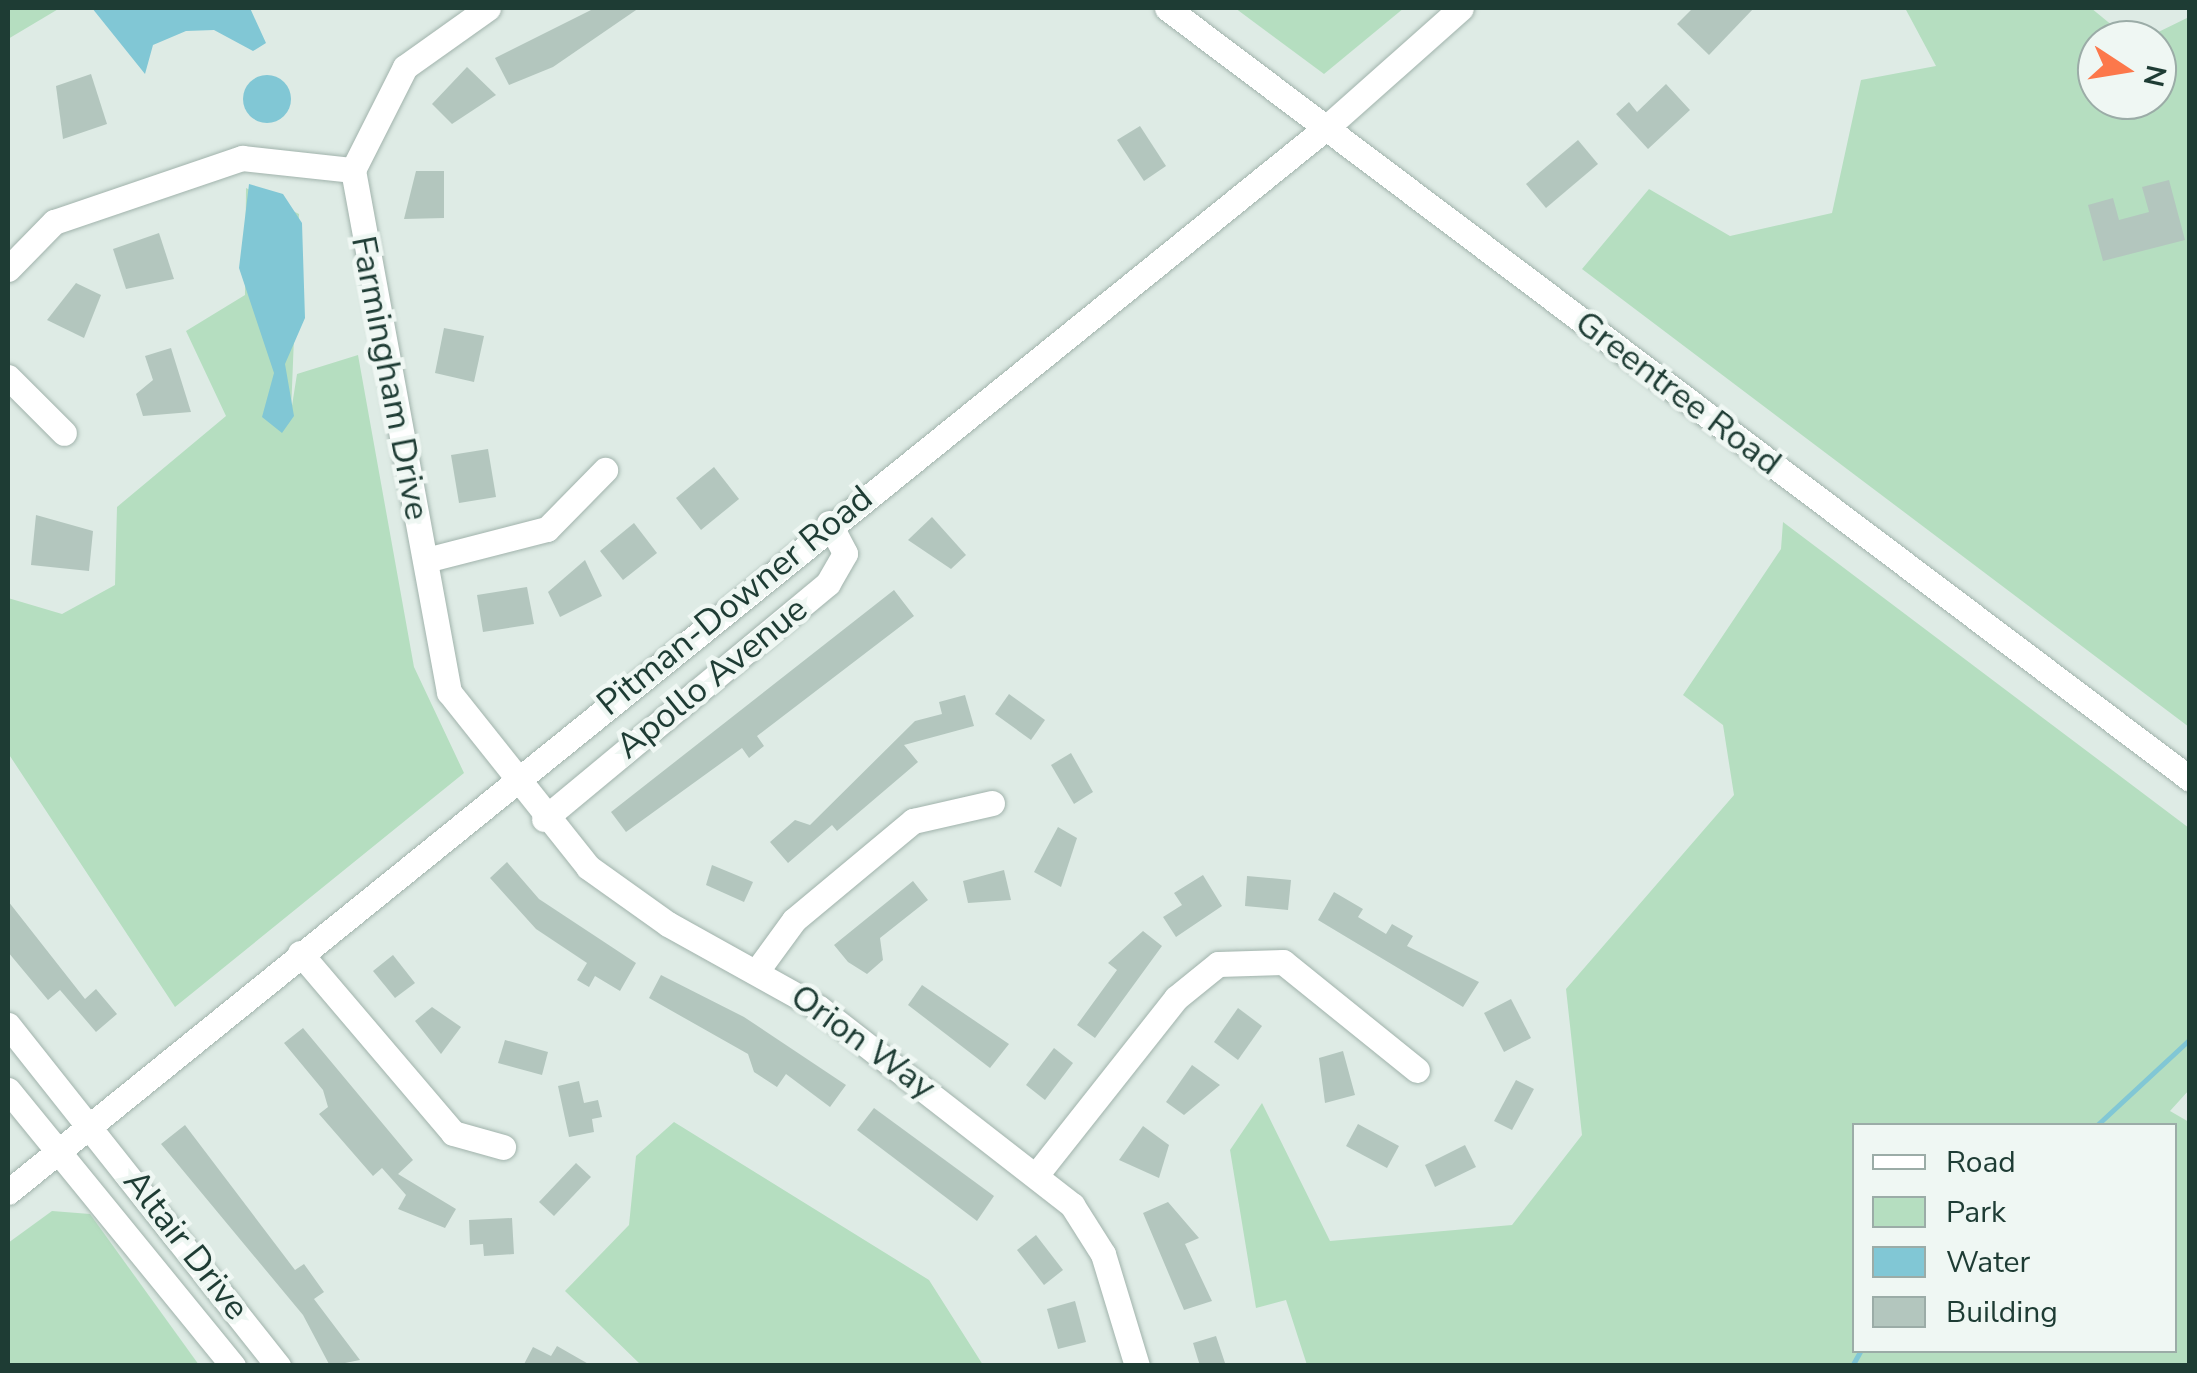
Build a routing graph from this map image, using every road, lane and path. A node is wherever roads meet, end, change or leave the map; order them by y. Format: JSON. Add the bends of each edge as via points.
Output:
{"nodes":[{"id":1,"x":488,"y":8,"type":"edge"},
{"id":2,"x":1167,"y":8,"type":"edge"},
{"id":3,"x":1460,"y":8,"type":"edge"},
{"id":4,"x":1326,"y":127,"type":"junction"},
{"id":5,"x":353,"y":170,"type":"junction"},
{"id":6,"x":8,"y":269,"type":"edge"},
{"id":7,"x":8,"y":377,"type":"edge"},
{"id":8,"x":64,"y":433,"type":"dead end"},
{"id":9,"x":605,"y":470,"type":"dead end"},
{"id":10,"x":829,"y":523,"type":"junction"},
{"id":11,"x":426,"y":560,"type":"junction"},
{"id":12,"x":2190,"y":779,"type":"edge"},
{"id":13,"x":513,"y":782,"type":"junction"},
{"id":14,"x":992,"y":803,"type":"dead end"},
{"id":15,"x":544,"y":818,"type":"junction"},
{"id":16,"x":300,"y":953,"type":"junction"},
{"id":17,"x":759,"y":968,"type":"junction"},
{"id":18,"x":8,"y":1026,"type":"edge"},
{"id":19,"x":1417,"y":1070,"type":"dead end"},
{"id":20,"x":8,"y":1090,"type":"edge"},
{"id":21,"x":92,"y":1126,"type":"junction"},
{"id":22,"x":503,"y":1147,"type":"dead end"},
{"id":23,"x":57,"y":1151,"type":"junction"},
{"id":24,"x":1036,"y":1174,"type":"junction"},
{"id":25,"x":8,"y":1192,"type":"edge"},
{"id":26,"x":173,"y":1228,"type":"junction"},
{"id":27,"x":142,"y":1254,"type":"junction"},
{"id":28,"x":232,"y":1366,"type":"edge"},
{"id":29,"x":278,"y":1366,"type":"edge"},
{"id":30,"x":1138,"y":1366,"type":"edge"}],
"edges":[{"from":1,"to":5,"type":"street","via":[[404,67]]},
{"from":2,"to":4,"type":"street","name":"Greentree Road"},
{"from":3,"to":4,"type":"street","name":"Pitman-Downer Road"},
{"from":4,"to":10,"type":"street","name":"Pitman-Downer Road"},
{"from":4,"to":12,"type":"street","name":"Greentree Road"},
{"from":5,"to":6,"type":"street","via":[[242,158],[54,222]]},
{"from":5,"to":11,"type":"street","name":"Farmingham Drive"},
{"from":7,"to":8,"type":"street"},
{"from":9,"to":11,"type":"street","via":[[547,528]]},
{"from":10,"to":13,"type":"street","name":"Pitman-Downer Road"},
{"from":10,"to":15,"type":"street","name":"Apollo Avenue","via":[[845,554],[828,583]]},
{"from":11,"to":13,"type":"street","name":"Farmingham Drive","via":[[449,692]]},
{"from":13,"to":15,"type":"street","name":"Orion Way"},
{"from":13,"to":16,"type":"street","name":"Pitman-Downer Road"},
{"from":14,"to":17,"type":"street","via":[[896,832],[794,920]]},
{"from":15,"to":17,"type":"street","name":"Orion Way","via":[[637,904]]},
{"from":16,"to":21,"type":"street","name":"Pitman-Downer Road"},
{"from":16,"to":22,"type":"street","via":[[453,1133]]},
{"from":17,"to":24,"type":"street","name":"Orion Way"},
{"from":18,"to":21,"type":"street","name":"Altair Drive"},
{"from":19,"to":24,"type":"street","via":[[1283,962],[1218,964],[1176,998]]},
{"from":20,"to":23,"type":"street","name":"Altair Drive"},
{"from":21,"to":23,"type":"street","name":"Pitman-Downer Road"},
{"from":21,"to":26,"type":"street","name":"Altair Drive"},
{"from":23,"to":25,"type":"street","name":"Pitman-Downer Road"},
{"from":23,"to":27,"type":"street","name":"Altair Drive"},
{"from":24,"to":30,"type":"street","name":"Orion Way","via":[[1072,1205],[1103,1254]]},
{"from":26,"to":27,"type":"street"},
{"from":26,"to":29,"type":"street","name":"Altair Drive"},
{"from":27,"to":28,"type":"street","name":"Altair Drive"}]}
